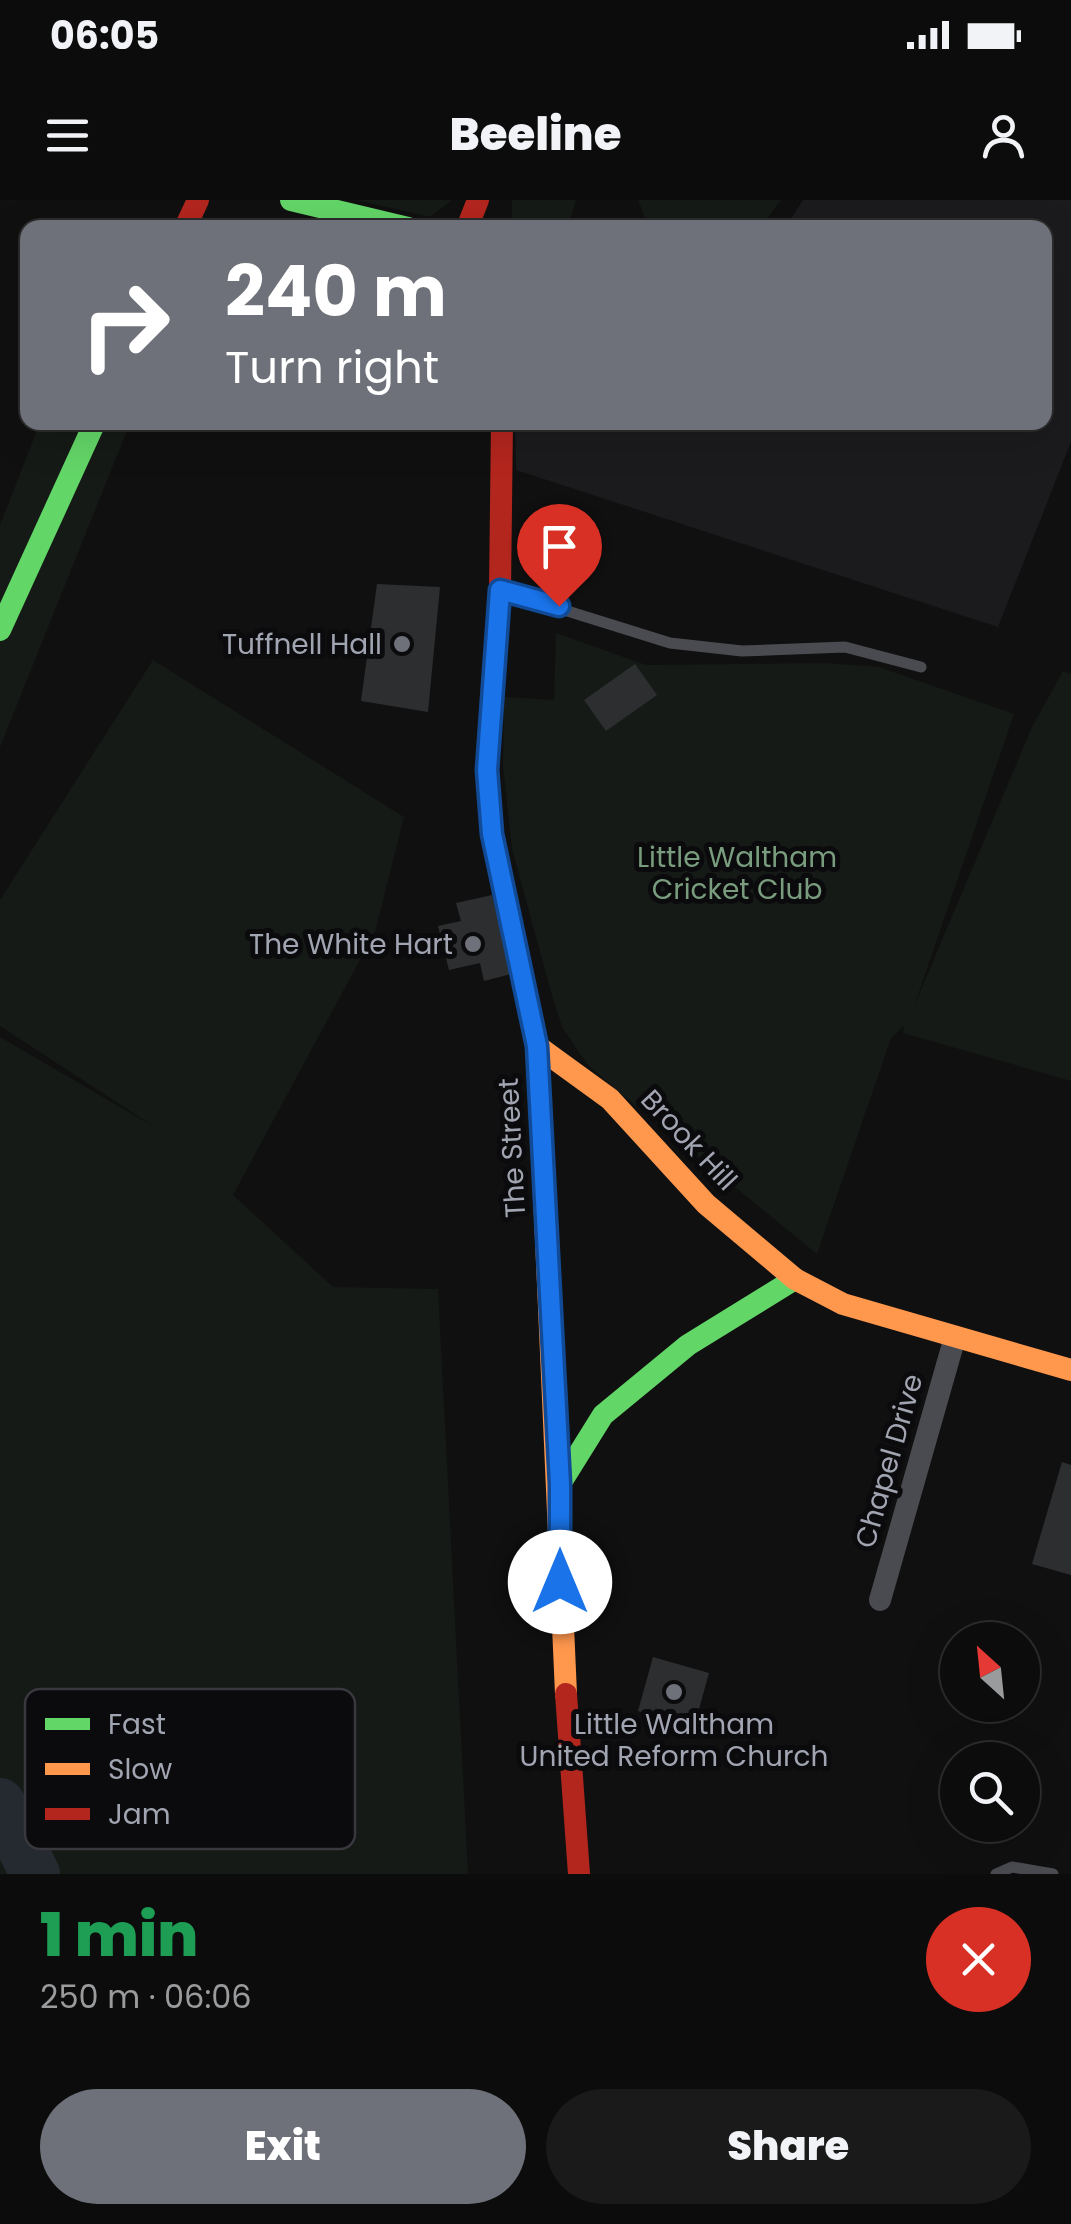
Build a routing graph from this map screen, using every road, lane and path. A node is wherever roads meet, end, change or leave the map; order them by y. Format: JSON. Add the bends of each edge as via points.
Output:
{"nodes":[{"id":1,"x":291,"y":200,"type":"edge"},
{"id":2,"x":375,"y":220,"type":"edge"},
{"id":3,"x":91,"y":430,"type":"edge"},
{"id":4,"x":502,"y":430,"type":"edge"},
{"id":5,"x":500,"y":590,"type":"junction"},
{"id":6,"x":0,"y":630,"type":"edge"},
{"id":7,"x":922,"y":668,"type":"dead end"},
{"id":8,"x":537,"y":1046,"type":"junction"},
{"id":9,"x":795,"y":1279,"type":"junction"},
{"id":10,"x":956,"y":1337,"type":"junction"},
{"id":11,"x":1071,"y":1370,"type":"edge"},
{"id":12,"x":560,"y":1484,"type":"junction"},
{"id":13,"x":880,"y":1600,"type":"dead end"},
{"id":14,"x":580,"y":1874,"type":"edge"},
{"id":15,"x":996,"y":1874,"type":"edge"},
{"id":16,"x":1053,"y":1874,"type":"edge"}],
"edges":[{"from":1,"to":2,"type":"street"},
{"from":3,"to":6,"type":"street"},
{"from":4,"to":5,"type":"street","name":"The Street"},
{"from":5,"to":7,"type":"lane","via":[[670,643],[742,651],[845,648]]},
{"from":5,"to":8,"type":"street","name":"The Street","via":[[487,770],[492,834]]},
{"from":8,"to":9,"type":"street","name":"Brook Hill","via":[[610,1099],[706,1204]]},
{"from":8,"to":12,"type":"street","name":"The Street"},
{"from":9,"to":10,"type":"street","name":"Brook Hill","via":[[843,1304]]},
{"from":9,"to":12,"type":"street","via":[[688,1345],[603,1415]]},
{"from":10,"to":11,"type":"street","name":"Brook Hill"},
{"from":10,"to":13,"type":"street","name":"Chapel Drive"},
{"from":12,"to":14,"type":"street","name":"The Street","via":[[560,1614]]},
{"from":15,"to":16,"type":"lane","via":[[1012,1867]]}]}
